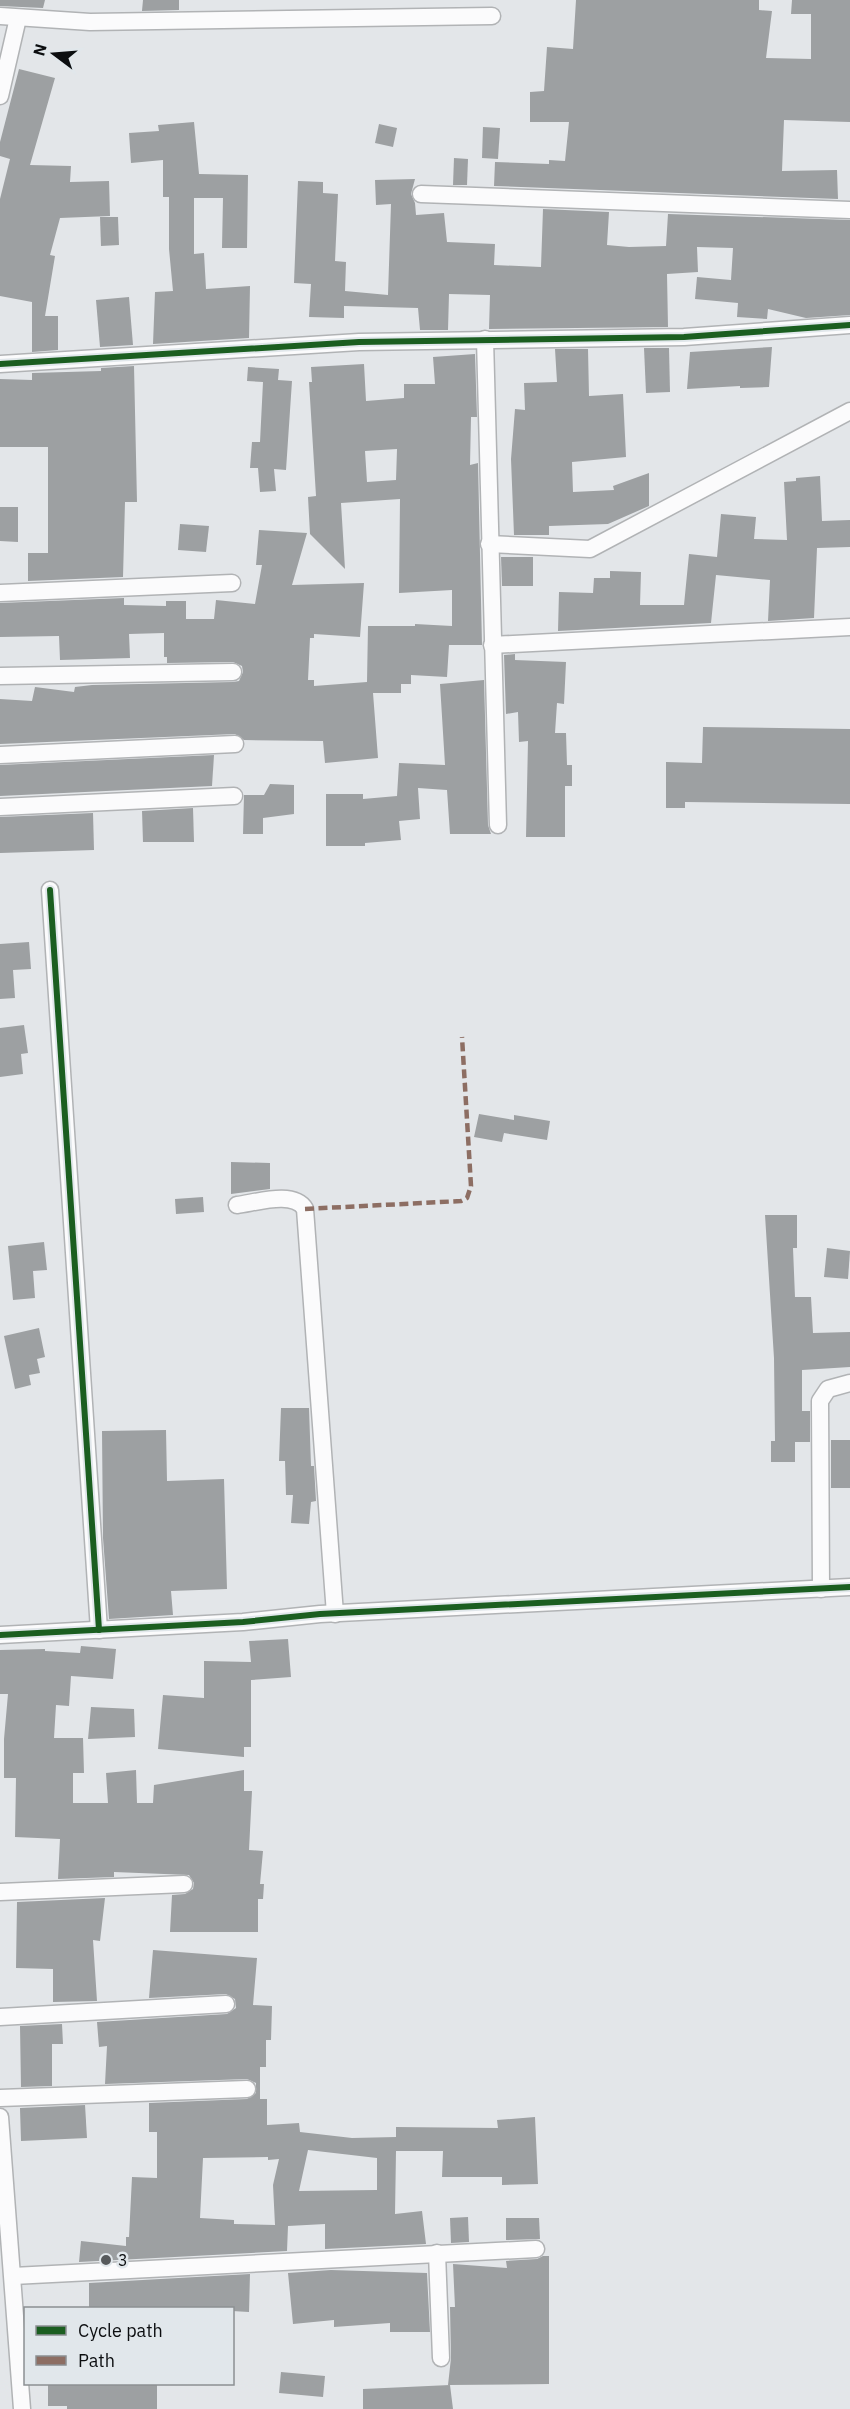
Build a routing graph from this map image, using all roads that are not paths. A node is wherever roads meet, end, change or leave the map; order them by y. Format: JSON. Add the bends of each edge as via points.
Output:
{"nodes":[{"id":1,"x":0,"y":16,"type":"edge"},
{"id":2,"x":492,"y":16,"type":"dead end"},
{"id":3,"x":18,"y":18,"type":"junction"},
{"id":4,"x":0,"y":96,"type":"edge"},
{"id":5,"x":422,"y":194,"type":"dead end"},
{"id":6,"x":850,"y":210,"type":"edge"},
{"id":7,"x":850,"y":325,"type":"edge"},
{"id":8,"x":485,"y":339,"type":"junction"},
{"id":9,"x":0,"y":364,"type":"edge"},
{"id":10,"x":850,"y":411,"type":"edge"},
{"id":11,"x":489,"y":544,"type":"junction"},
{"id":12,"x":232,"y":583,"type":"dead end"},
{"id":13,"x":0,"y":593,"type":"edge"},
{"id":14,"x":850,"y":627,"type":"edge"},
{"id":15,"x":492,"y":645,"type":"junction"},
{"id":16,"x":233,"y":672,"type":"dead end"},
{"id":17,"x":0,"y":676,"type":"edge"},
{"id":18,"x":235,"y":744,"type":"dead end"},
{"id":19,"x":0,"y":755,"type":"edge"},
{"id":20,"x":234,"y":796,"type":"dead end"},
{"id":21,"x":0,"y":807,"type":"edge"},
{"id":22,"x":498,"y":825,"type":"dead end"},
{"id":23,"x":50,"y":890,"type":"dead end"},
{"id":24,"x":237,"y":1205,"type":"dead end"},
{"id":25,"x":850,"y":1383,"type":"edge"},
{"id":26,"x":850,"y":1587,"type":"edge"},
{"id":27,"x":821,"y":1589,"type":"junction"},
{"id":28,"x":336,"y":1614,"type":"junction"},
{"id":29,"x":99,"y":1630,"type":"junction"},
{"id":30,"x":0,"y":1635,"type":"edge"},
{"id":31,"x":184,"y":1884,"type":"dead end"},
{"id":32,"x":0,"y":1892,"type":"edge"},
{"id":33,"x":226,"y":2004,"type":"dead end"},
{"id":34,"x":0,"y":2017,"type":"edge"},
{"id":35,"x":247,"y":2089,"type":"dead end"},
{"id":36,"x":0,"y":2098,"type":"edge"},
{"id":37,"x":0,"y":2117,"type":"edge"},
{"id":38,"x":2,"y":2147,"type":"edge"},
{"id":39,"x":536,"y":2249,"type":"dead end"},
{"id":40,"x":437,"y":2253,"type":"junction"},
{"id":41,"x":13,"y":2276,"type":"junction"},
{"id":42,"x":441,"y":2358,"type":"dead end"},
{"id":43,"x":22,"y":2409,"type":"edge"}],
"edges":[{"from":1,"to":3,"type":"street"},
{"from":2,"to":3,"type":"street","via":[[90,22]]},
{"from":3,"to":4,"type":"street"},
{"from":5,"to":6,"type":"street"},
{"from":7,"to":8,"type":"street","via":[[684,336]]},
{"from":8,"to":9,"type":"street","via":[[359,342]]},
{"from":8,"to":11,"type":"street"},
{"from":10,"to":11,"type":"street","via":[[590,549]]},
{"from":11,"to":15,"type":"street"},
{"from":12,"to":13,"type":"street"},
{"from":14,"to":15,"type":"street"},
{"from":15,"to":22,"type":"street"},
{"from":16,"to":17,"type":"street"},
{"from":18,"to":19,"type":"street"},
{"from":20,"to":21,"type":"street"},
{"from":23,"to":29,"type":"street"},
{"from":24,"to":28,"type":"street","via":[[289,1198],[302,1203],[305,1209]]},
{"from":25,"to":27,"type":"street","via":[[828,1389],[819,1401]]},
{"from":26,"to":27,"type":"street"},
{"from":27,"to":28,"type":"street"},
{"from":28,"to":29,"type":"street"},
{"from":29,"to":30,"type":"street"},
{"from":31,"to":32,"type":"street"},
{"from":33,"to":34,"type":"street"},
{"from":35,"to":36,"type":"street"},
{"from":37,"to":38,"type":"street"},
{"from":38,"to":41,"type":"street"},
{"from":39,"to":40,"type":"street"},
{"from":40,"to":41,"type":"street"},
{"from":40,"to":42,"type":"street"},
{"from":41,"to":43,"type":"street"}]}
